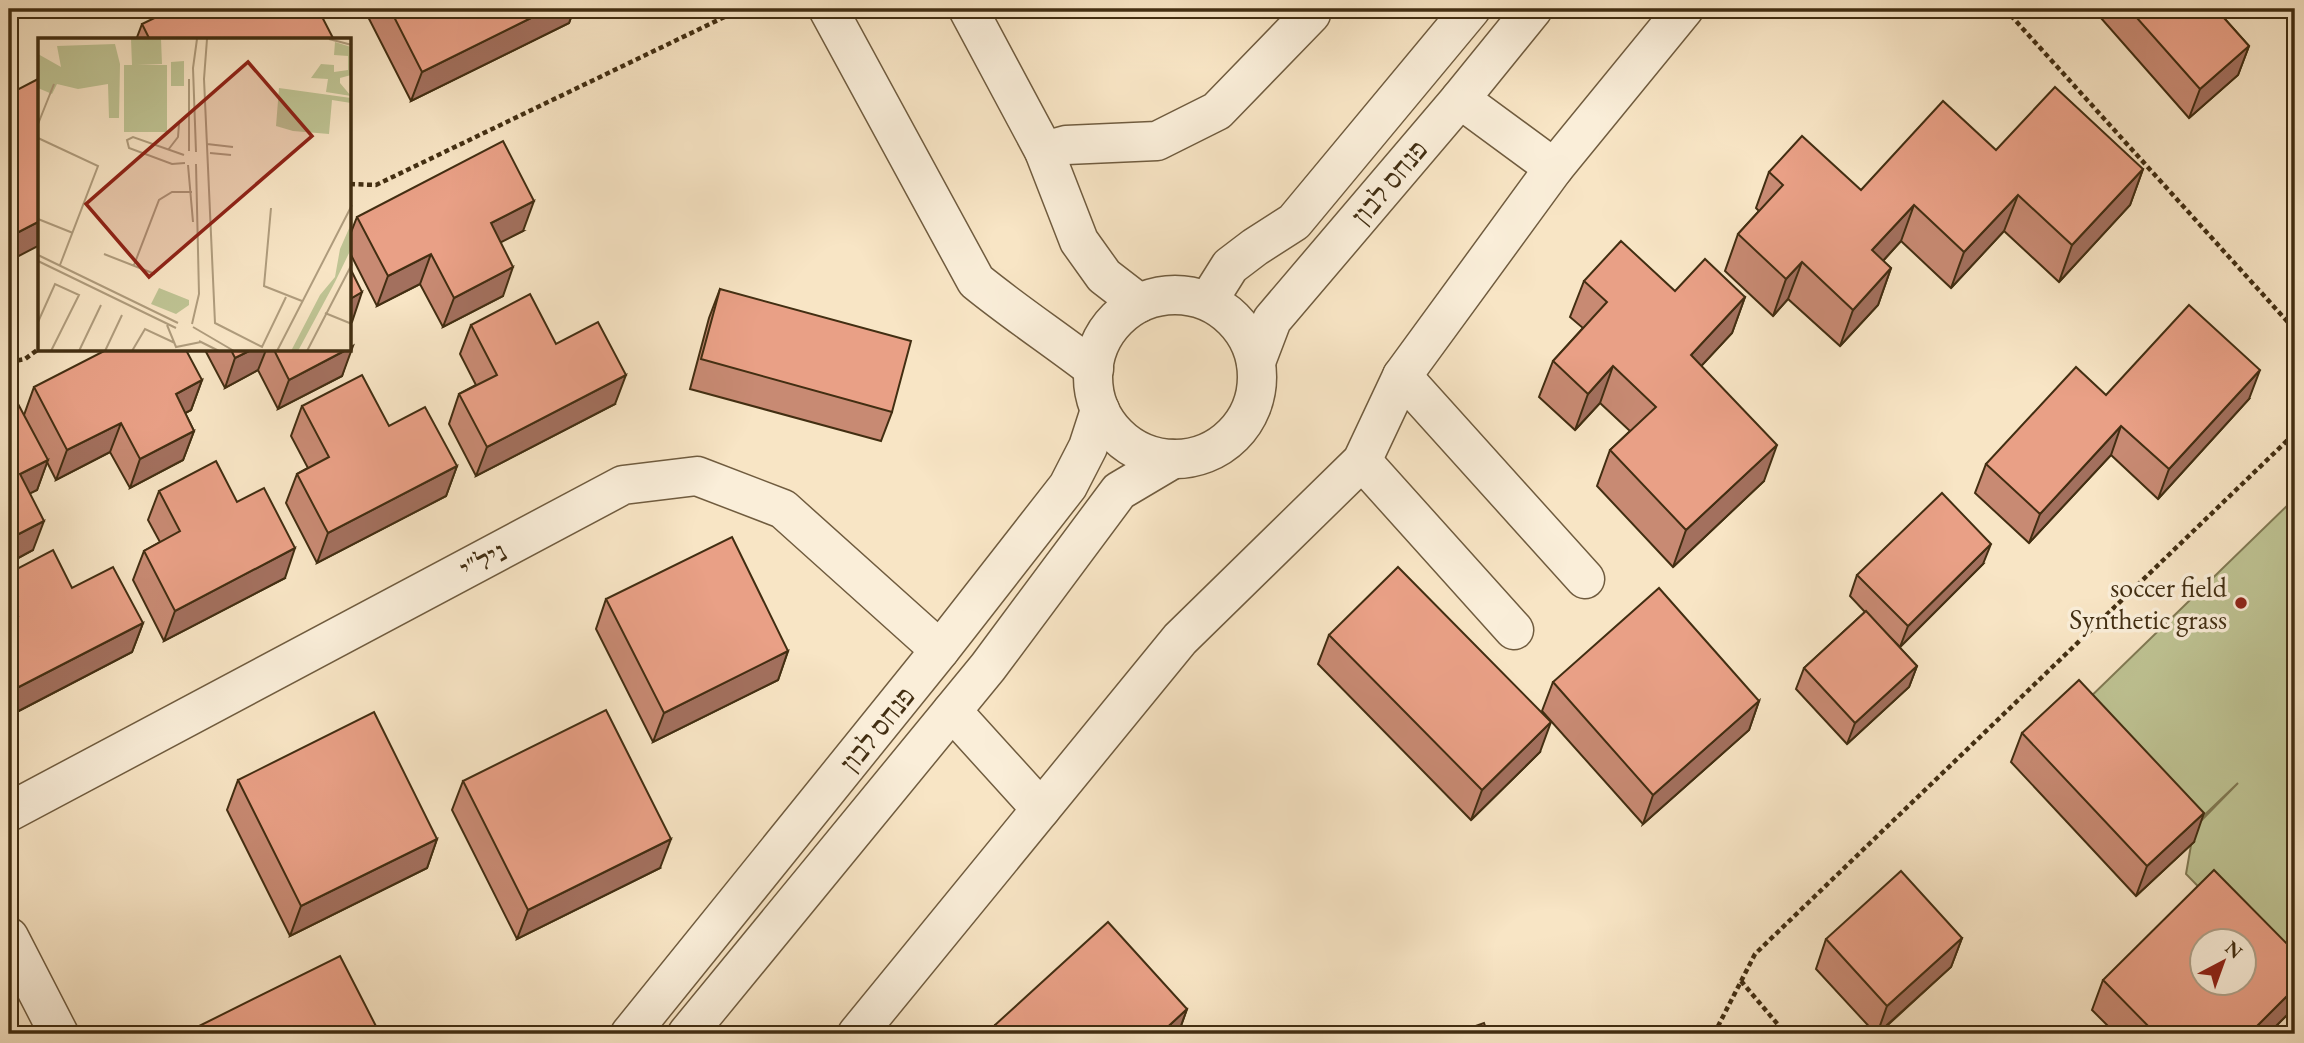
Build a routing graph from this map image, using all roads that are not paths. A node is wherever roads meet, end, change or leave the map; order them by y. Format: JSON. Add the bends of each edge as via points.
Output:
{"nodes":[{"id":1,"x":828,"y":9,"type":"edge"},
{"id":2,"x":968,"y":9,"type":"edge"},
{"id":3,"x":1471,"y":9,"type":"edge"},
{"id":4,"x":1532,"y":9,"type":"edge"},
{"id":5,"x":1684,"y":9,"type":"edge"},
{"id":6,"x":1311,"y":13,"type":"dead end"},
{"id":7,"x":1460,"y":99,"type":"junction"},
{"id":8,"x":1044,"y":151,"type":"junction"},
{"id":9,"x":1554,"y":169,"type":"junction"},
{"id":10,"x":1208,"y":301,"type":"junction"},
{"id":11,"x":1139,"y":303,"type":"junction"},
{"id":12,"x":1256,"y":362,"type":"junction"},
{"id":13,"x":1094,"y":369,"type":"junction"},
{"id":14,"x":1402,"y":376,"type":"junction"},
{"id":15,"x":1100,"y":410,"type":"junction"},
{"id":16,"x":1174,"y":459,"type":"junction"},
{"id":17,"x":1363,"y":461,"type":"junction"},
{"id":18,"x":1585,"y":579,"type":"dead end"},
{"id":19,"x":1514,"y":630,"type":"dead end"},
{"id":20,"x":940,"y":650,"type":"junction"},
{"id":21,"x":953,"y":711,"type":"junction"},
{"id":22,"x":1041,"y":809,"type":"junction"},
{"id":23,"x":9,"y":812,"type":"edge"},
{"id":24,"x":9,"y":937,"type":"edge"},
{"id":25,"x":59,"y":1034,"type":"edge"},
{"id":26,"x":630,"y":1034,"type":"edge"},
{"id":27,"x":687,"y":1034,"type":"edge"},
{"id":28,"x":857,"y":1034,"type":"edge"}],
"edges":[{"from":1,"to":13,"type":"street","via":[[976,281]]},
{"from":2,"to":8,"type":"street"},
{"from":3,"to":10,"type":"street","name":"פנחס לבון","via":[[1294,222],[1230,266]]},
{"from":4,"to":7,"type":"street","name":"פנחס לבון"},
{"from":5,"to":9,"type":"street"},
{"from":6,"to":8,"type":"street","via":[[1217,111],[1157,141],[1066,145]]},
{"from":7,"to":9,"type":"street"},
{"from":7,"to":12,"type":"street","name":"פנחס לבון","via":[[1272,320]]},
{"from":8,"to":11,"type":"street","via":[[1079,241],[1104,276]]},
{"from":9,"to":14,"type":"street"},
{"from":10,"to":11,"type":"street","via":[[1185,295]]},
{"from":10,"to":12,"type":"street","via":[[1230,316],[1248,337]]},
{"from":11,"to":13,"type":"street","via":[[1108,330]]},
{"from":12,"to":16,"type":"street","via":[[1251,410],[1238,430],[1220,447]]},
{"from":13,"to":15,"type":"street"},
{"from":14,"to":17,"type":"street"},
{"from":14,"to":18,"type":"street"},
{"from":15,"to":16,"type":"street","via":[[1130,446]]},
{"from":15,"to":20,"type":"street","name":"פנחס לבון","via":[[1068,486]]},
{"from":16,"to":21,"type":"street","name":"פנחס לבון","via":[[1119,491]]},
{"from":17,"to":19,"type":"street"},
{"from":17,"to":22,"type":"street","via":[[1180,639]]},
{"from":20,"to":23,"type":"street","name":"ניל\"י","via":[[783,509],[697,476],[623,485]]},
{"from":20,"to":26,"type":"street","name":"פנחס לבון"},
{"from":21,"to":22,"type":"street"},
{"from":21,"to":27,"type":"street","name":"פנחס לבון"},
{"from":22,"to":28,"type":"street"},
{"from":24,"to":25,"type":"street"}]}
